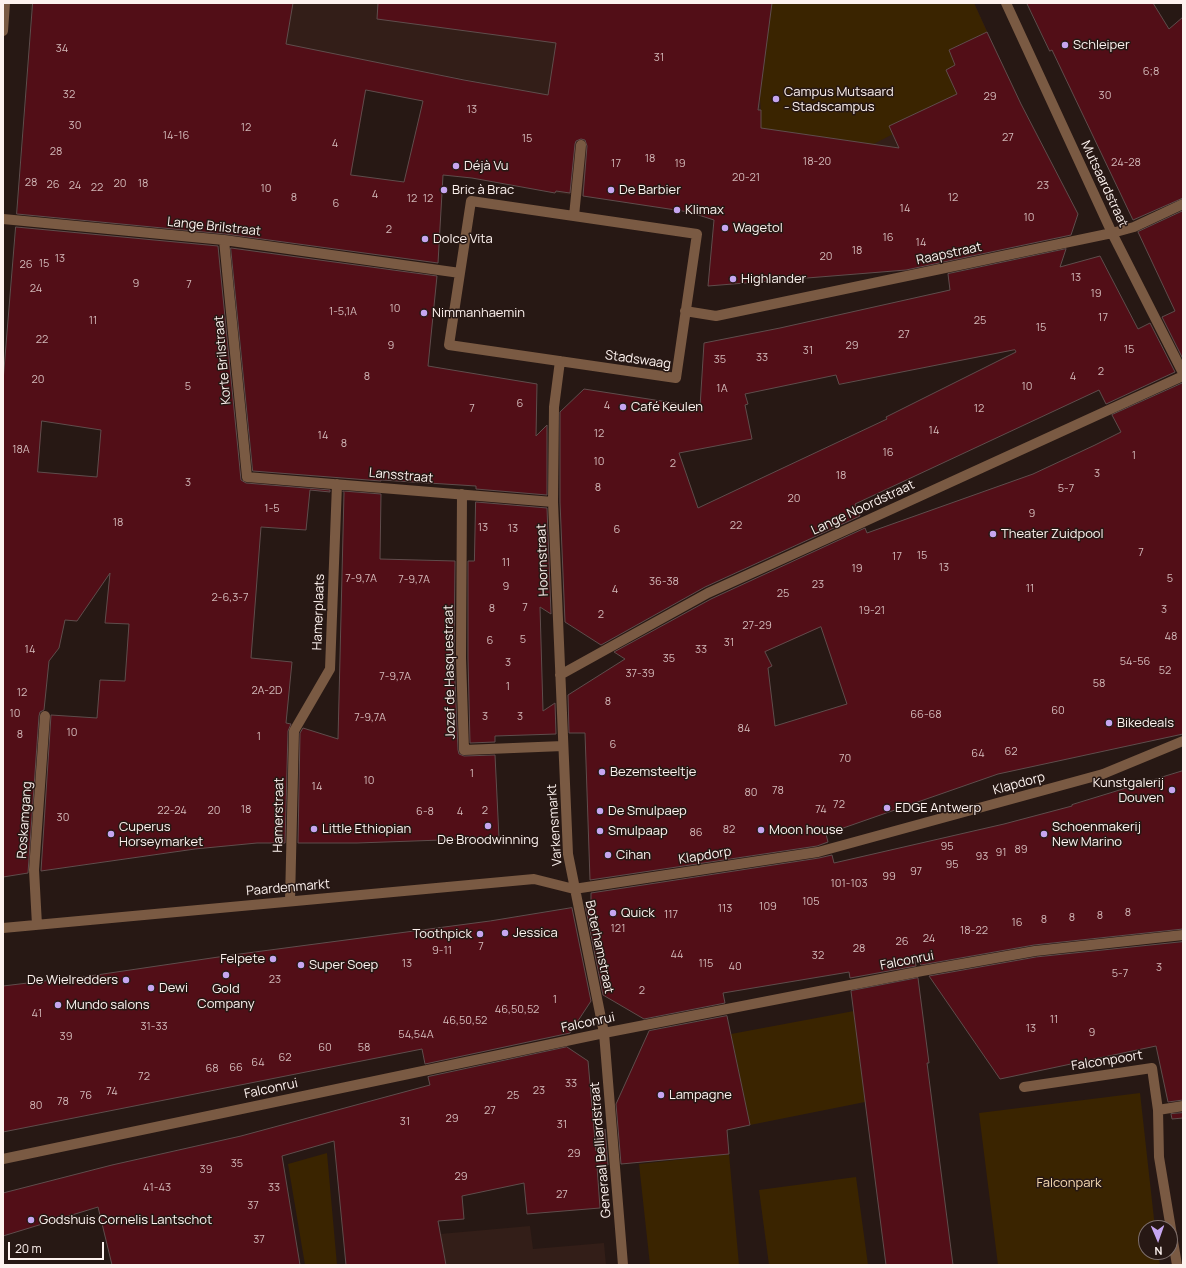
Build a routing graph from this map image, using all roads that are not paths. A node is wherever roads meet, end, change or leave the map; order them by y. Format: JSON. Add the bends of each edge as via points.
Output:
{"nodes":[{"id":1,"x":5,"y":3,"type":"edge"},
{"id":2,"x":1006,"y":3,"type":"edge"},
{"id":3,"x":3,"y":31,"type":"edge"},
{"id":4,"x":580,"y":145,"type":"dead end"},
{"id":5,"x":1183,"y":204,"type":"edge"},
{"id":6,"x":574,"y":216,"type":"junction"},
{"id":7,"x":3,"y":219,"type":"edge"},
{"id":8,"x":1112,"y":233,"type":"junction"},
{"id":9,"x":224,"y":240,"type":"junction"},
{"id":10,"x":460,"y":273,"type":"junction"},
{"id":11,"x":685,"y":312,"type":"junction"},
{"id":12,"x":560,"y":361,"type":"junction"},
{"id":13,"x":1183,"y":373,"type":"edge"},
{"id":14,"x":1183,"y":376,"type":"edge"},
{"id":15,"x":247,"y":477,"type":"joint"},
{"id":16,"x":338,"y":484,"type":"junction"},
{"id":17,"x":462,"y":494,"type":"junction"},
{"id":18,"x":553,"y":502,"type":"junction"},
{"id":19,"x":560,"y":676,"type":"junction"},
{"id":20,"x":45,"y":716,"type":"dead end"},
{"id":21,"x":294,"y":731,"type":"joint"},
{"id":22,"x":1183,"y":741,"type":"edge"},
{"id":23,"x":563,"y":746,"type":"junction"},
{"id":24,"x":564,"y":759,"type":"joint"},
{"id":25,"x":574,"y":889,"type":"junction"},
{"id":26,"x":290,"y":901,"type":"junction"},
{"id":27,"x":37,"y":925,"type":"junction"},
{"id":28,"x":3,"y":928,"type":"edge"},
{"id":29,"x":1183,"y":935,"type":"edge"},
{"id":30,"x":604,"y":1033,"type":"junction"},
{"id":31,"x":1024,"y":1087,"type":"dead end"},
{"id":32,"x":1183,"y":1106,"type":"edge"},
{"id":33,"x":1158,"y":1110,"type":"junction"},
{"id":34,"x":3,"y":1159,"type":"edge"},
{"id":35,"x":623,"y":1265,"type":"edge"},
{"id":36,"x":1177,"y":1265,"type":"edge"}],
"edges":[{"from":1,"to":3,"type":"street"},
{"from":2,"to":8,"type":"street","name":"Mutsaardstraat"},
{"from":4,"to":6,"type":"street"},
{"from":5,"to":8,"type":"street","name":"Raapstraat","via":[[1134,227]]},
{"from":6,"to":10,"type":"street","name":"Stadswaag","via":[[471,201]]},
{"from":6,"to":11,"type":"street","name":"Stadswaag","via":[[697,234]]},
{"from":7,"to":9,"type":"street","name":"Lange Brilstraat"},
{"from":8,"to":11,"type":"street","name":"Raapstraat","via":[[716,316]]},
{"from":8,"to":13,"type":"street","name":"Mutsaardstraat"},
{"from":9,"to":10,"type":"street","name":"Lange Brilstraat"},
{"from":9,"to":15,"type":"street","name":"Korte Brilstraat"},
{"from":10,"to":12,"type":"street","name":"Stadswaag","via":[[449,345]]},
{"from":11,"to":12,"type":"street","name":"Stadswaag","via":[[676,378]]},
{"from":12,"to":18,"type":"street","name":"Hoornstraat","via":[[554,407]]},
{"from":14,"to":19,"type":"street","name":"Lange Noordstraat","via":[[708,593]]},
{"from":15,"to":16,"type":"street","name":"Lansstraat"},
{"from":16,"to":17,"type":"street","name":"Lansstraat"},
{"from":16,"to":21,"type":"street","name":"Hamerplaats","via":[[330,669]]},
{"from":17,"to":18,"type":"street","name":"Lansstraat"},
{"from":17,"to":23,"type":"street","name":"Jozef de Hasquestraat","via":[[461,658],[464,750]]},
{"from":18,"to":19,"type":"street","name":"Hoornstraat"},
{"from":19,"to":23,"type":"street","name":"Hoornstraat"},
{"from":20,"to":27,"type":"street","name":"Roskamgang","via":[[34,870]]},
{"from":21,"to":26,"type":"street","name":"Hamerstraat"},
{"from":22,"to":25,"type":"street","name":"Klapdorp","via":[[1103,774],[818,852]]},
{"from":23,"to":24,"type":"street","name":"Hoornstraat"},
{"from":24,"to":25,"type":"street","name":"Varkensmarkt","via":[[568,854]]},
{"from":25,"to":26,"type":"street","name":"Paardenmarkt","via":[[534,879]]},
{"from":25,"to":30,"type":"street","name":"Boterhamstraat"},
{"from":26,"to":27,"type":"street","name":"Paardenmarkt"},
{"from":27,"to":28,"type":"street","name":"Paardenmarkt"},
{"from":29,"to":30,"type":"street","name":"Falconrui","via":[[1035,951]]},
{"from":30,"to":34,"type":"street","name":"Falconrui"},
{"from":30,"to":35,"type":"street","name":"Generaal Belliardstraat"},
{"from":31,"to":33,"type":"street","name":"Falconpoort","via":[[1152,1068]]},
{"from":32,"to":33,"type":"street"},
{"from":33,"to":36,"type":"street","name":"Falconpoort","via":[[1159,1157]]}]}
